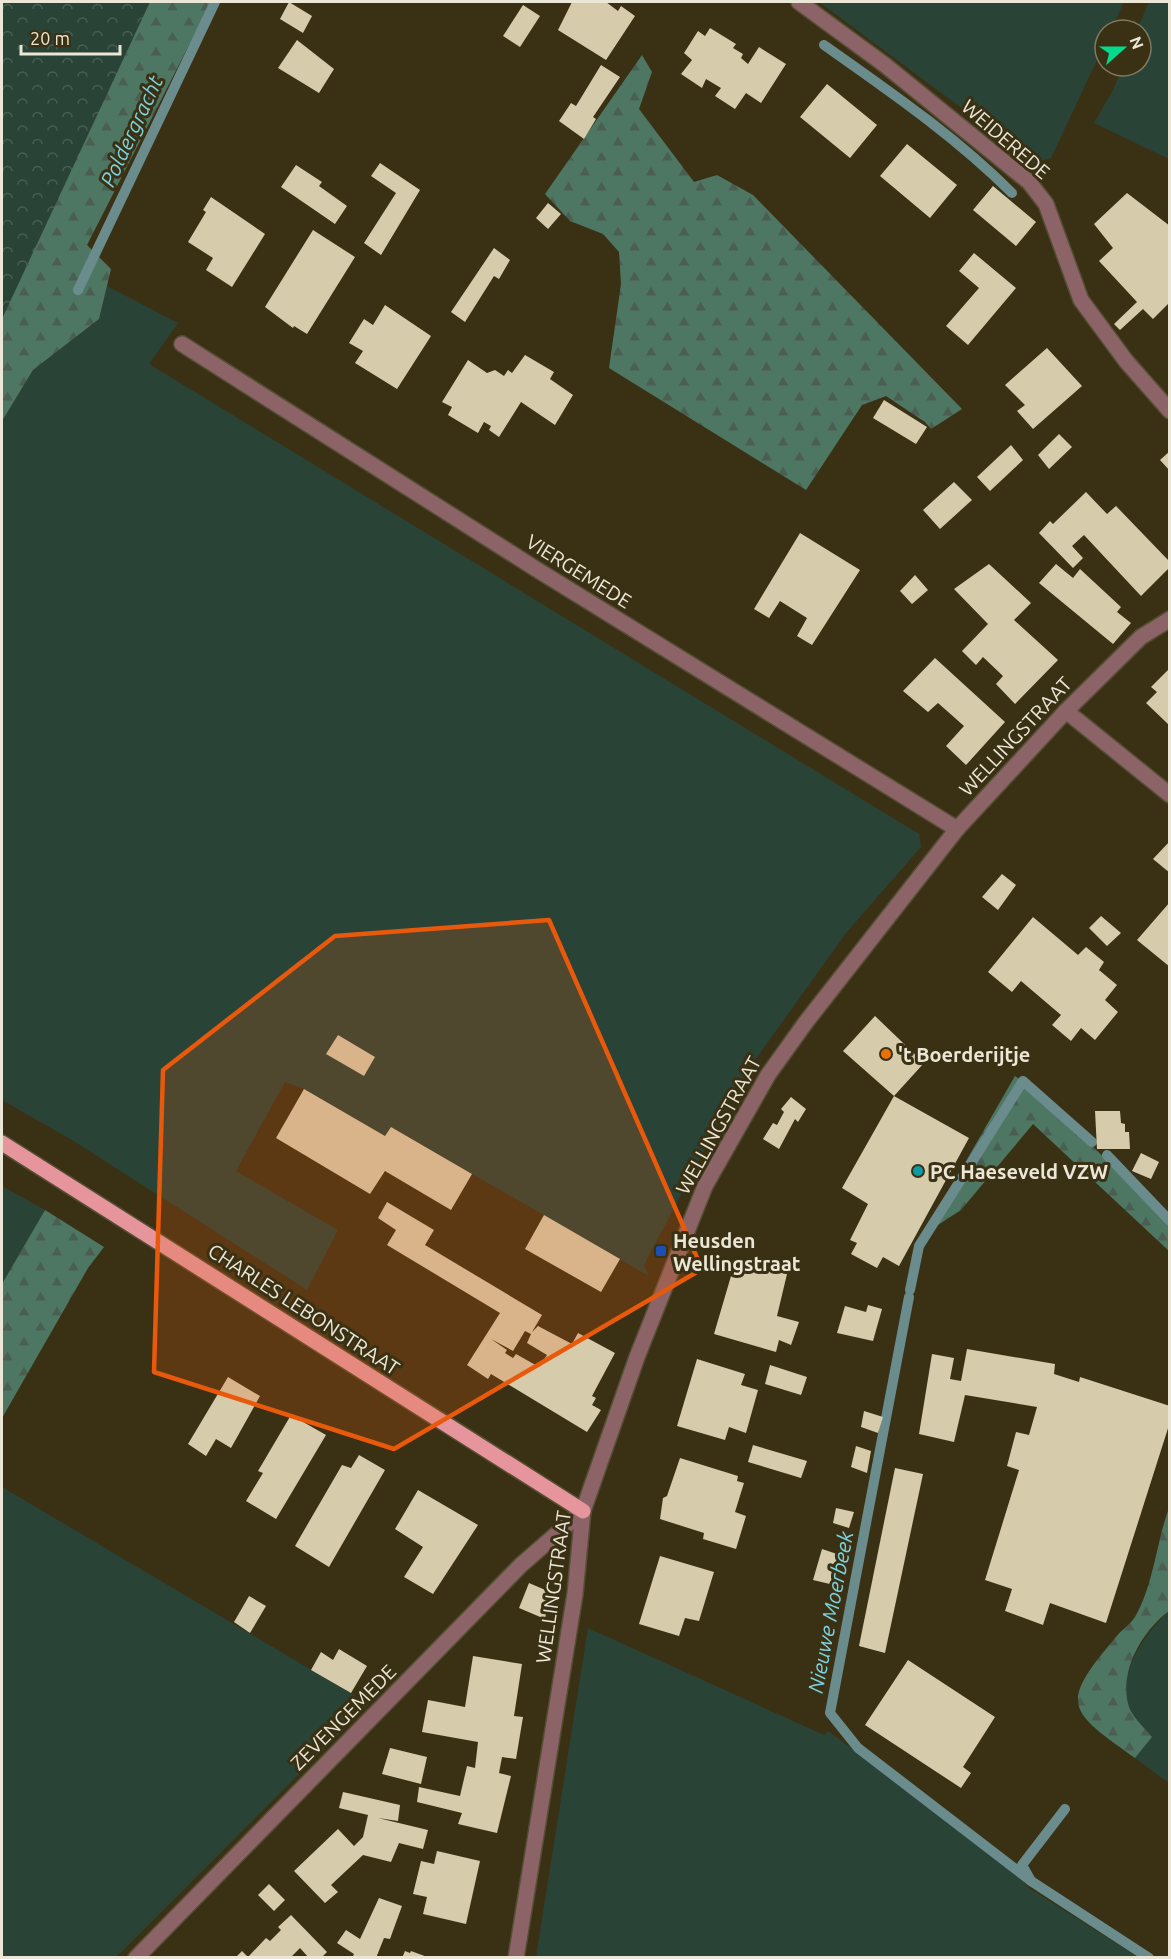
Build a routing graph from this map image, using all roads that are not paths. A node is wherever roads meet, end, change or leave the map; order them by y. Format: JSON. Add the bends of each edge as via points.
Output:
{"nodes":[{"id":1,"x":799,"y":2,"type":"edge"},
{"id":2,"x":182,"y":344,"type":"dead end"},
{"id":3,"x":1170,"y":411,"type":"edge"},
{"id":4,"x":1170,"y":619,"type":"edge"},
{"id":5,"x":1066,"y":711,"type":"junction"},
{"id":6,"x":1170,"y":795,"type":"edge"},
{"id":7,"x":957,"y":829,"type":"junction"},
{"id":8,"x":2,"y":1143,"type":"edge"},
{"id":9,"x":583,"y":1511,"type":"junction"},
{"id":10,"x":136,"y":1958,"type":"edge"},
{"id":11,"x":516,"y":1958,"type":"edge"}],
"edges":[{"from":1,"to":3,"type":"street","name":"WEIDEREDE","via":[[885,65],[1029,183],[1046,204],[1081,300],[1126,361]]},
{"from":2,"to":7,"type":"street","name":"VIERGEMEDE","via":[[545,575]]},
{"from":4,"to":5,"type":"street","name":"WELLINGSTRAAT","via":[[1140,637]]},
{"from":5,"to":6,"type":"street"},
{"from":5,"to":7,"type":"street","name":"WELLINGSTRAAT"},
{"from":7,"to":9,"type":"street","name":"WELLINGSTRAAT","via":[[768,1075],[705,1186],[641,1347]]},
{"from":8,"to":9,"type":"main road","name":"CHARLES LEBONSTRAAT"},
{"from":9,"to":10,"type":"street","name":"ZEVENGEMEDE","via":[[521,1565]]},
{"from":9,"to":11,"type":"street","name":"WELLINGSTRAAT","via":[[575,1594]]}]}
